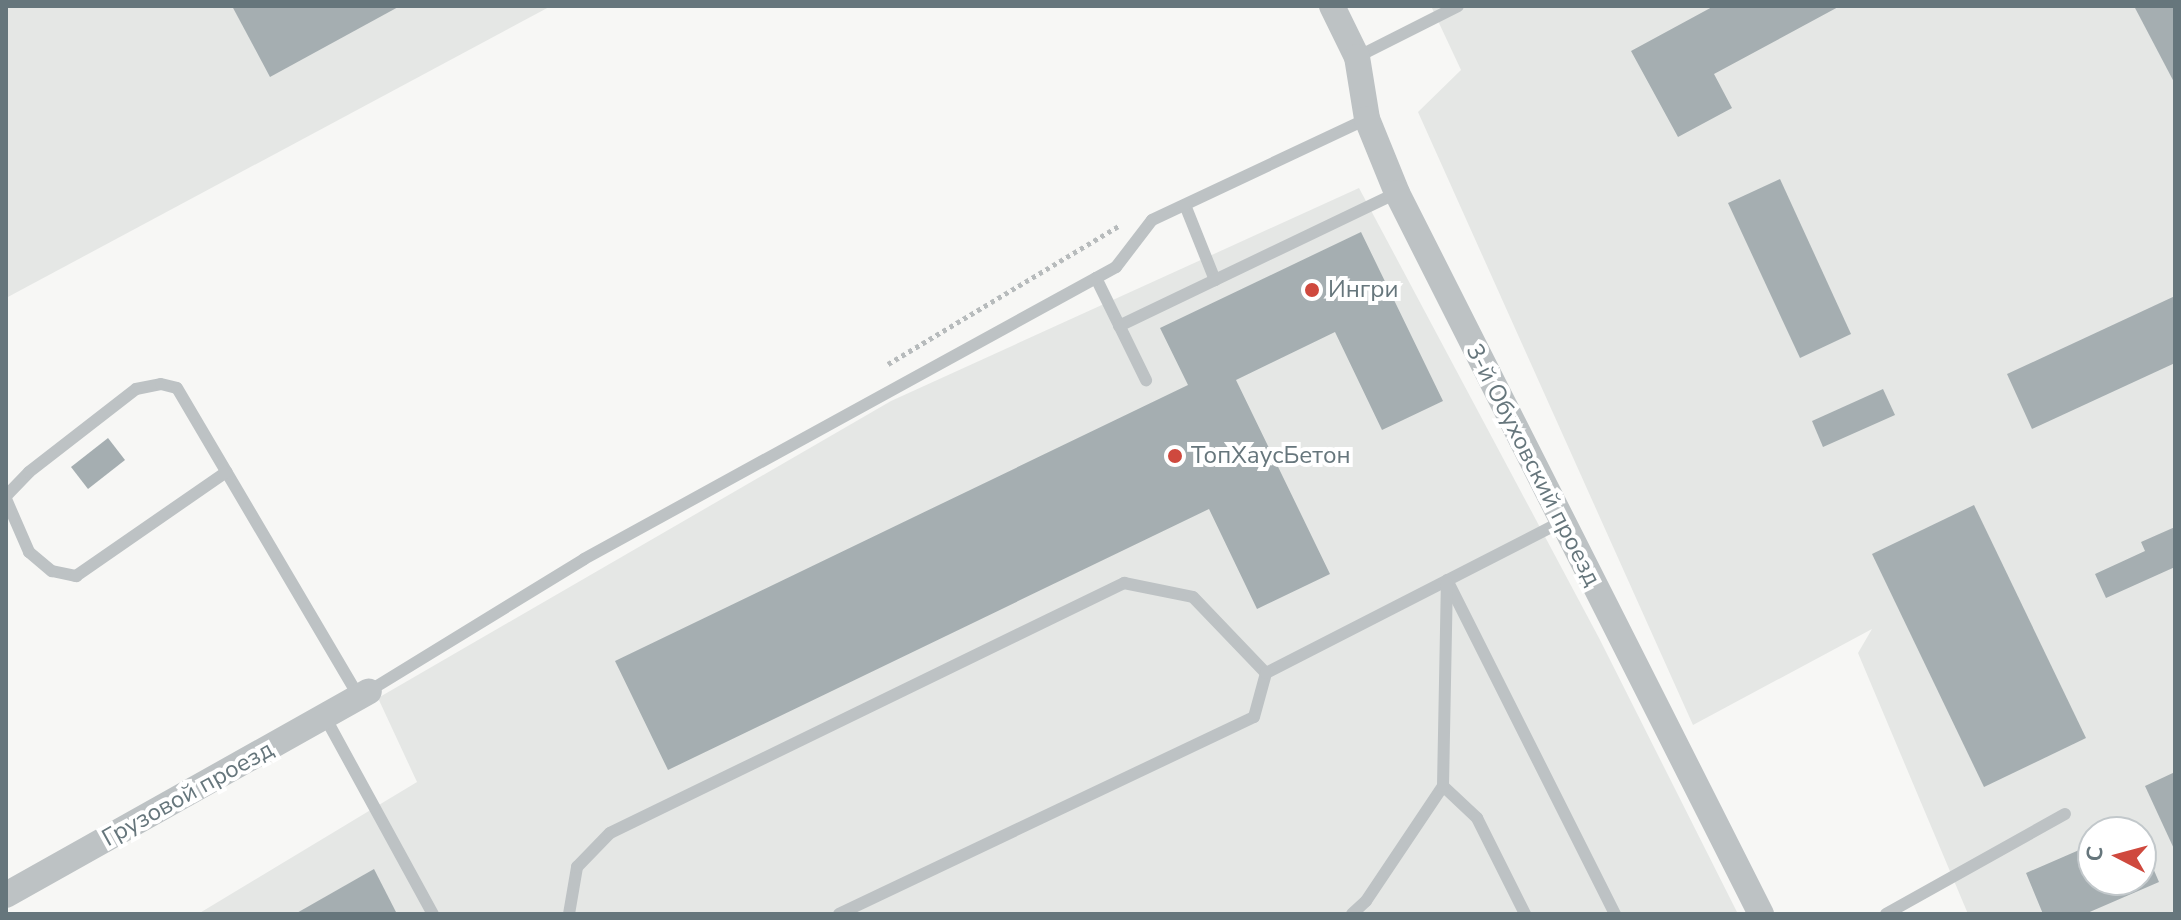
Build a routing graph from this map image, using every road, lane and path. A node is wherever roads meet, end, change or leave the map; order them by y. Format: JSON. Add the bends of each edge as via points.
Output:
{"nodes":[{"id":1,"x":1332,"y":6,"type":"edge"},
{"id":2,"x":1458,"y":6,"type":"edge"},
{"id":3,"x":1357,"y":57,"type":"junction"},
{"id":4,"x":1367,"y":119,"type":"junction"},
{"id":5,"x":1397,"y":193,"type":"junction"},
{"id":6,"x":1185,"y":205,"type":"junction"},
{"id":7,"x":1096,"y":278,"type":"junction"},
{"id":8,"x":1215,"y":280,"type":"junction"},
{"id":9,"x":1119,"y":326,"type":"junction"},
{"id":10,"x":1146,"y":380,"type":"dead end"},
{"id":11,"x":226,"y":472,"type":"junction"},
{"id":12,"x":6,"y":498,"type":"edge"},
{"id":13,"x":1561,"y":522,"type":"junction"},
{"id":14,"x":1447,"y":580,"type":"junction"},
{"id":15,"x":1266,"y":673,"type":"junction"},
{"id":16,"x":364,"y":694,"type":"junction"},
{"id":17,"x":325,"y":717,"type":"junction"},
{"id":18,"x":1443,"y":786,"type":"junction"},
{"id":19,"x":2065,"y":814,"type":"dead end"},
{"id":20,"x":6,"y":895,"type":"edge"},
{"id":21,"x":433,"y":914,"type":"edge"},
{"id":22,"x":569,"y":914,"type":"edge"},
{"id":23,"x":839,"y":914,"type":"edge"},
{"id":24,"x":1352,"y":914,"type":"edge"},
{"id":25,"x":1525,"y":914,"type":"edge"},
{"id":26,"x":1615,"y":914,"type":"edge"},
{"id":27,"x":1761,"y":914,"type":"edge"},
{"id":28,"x":1886,"y":914,"type":"edge"}],
"edges":[{"from":1,"to":3,"type":"street","name":"3-й Обуховский проезд"},
{"from":2,"to":3,"type":"lane"},
{"from":3,"to":4,"type":"street","name":"3-й Обуховский проезд"},
{"from":4,"to":5,"type":"street","name":"3-й Обуховский проезд"},
{"from":4,"to":6,"type":"lane"},
{"from":5,"to":8,"type":"lane"},
{"from":5,"to":13,"type":"street","name":"3-й Обуховский проезд"},
{"from":6,"to":7,"type":"lane","via":[[1152,220],[1116,267]]},
{"from":6,"to":8,"type":"lane"},
{"from":7,"to":9,"type":"lane"},
{"from":7,"to":16,"type":"lane","via":[[584,559]]},
{"from":8,"to":9,"type":"lane"},
{"from":9,"to":10,"type":"lane"},
{"from":11,"to":12,"type":"lane","via":[[76,576],[52,571],[29,552]]},
{"from":11,"to":12,"type":"lane","via":[[177,388],[161,384],[136,389],[29,472]]},
{"from":11,"to":16,"type":"lane"},
{"from":13,"to":14,"type":"lane"},
{"from":13,"to":27,"type":"street","name":"3-й Обуховский проезд"},
{"from":14,"to":15,"type":"lane"},
{"from":14,"to":18,"type":"lane"},
{"from":14,"to":26,"type":"lane"},
{"from":15,"to":22,"type":"lane","via":[[1193,597],[1124,583],[610,833],[577,867]]},
{"from":15,"to":23,"type":"lane","via":[[1254,717]]},
{"from":16,"to":17,"type":"street","name":"Грузовой проезд"},
{"from":17,"to":20,"type":"street","name":"Грузовой проезд"},
{"from":17,"to":21,"type":"lane"},
{"from":18,"to":24,"type":"lane"},
{"from":18,"to":25,"type":"lane","via":[[1477,818]]},
{"from":19,"to":28,"type":"lane"}]}
